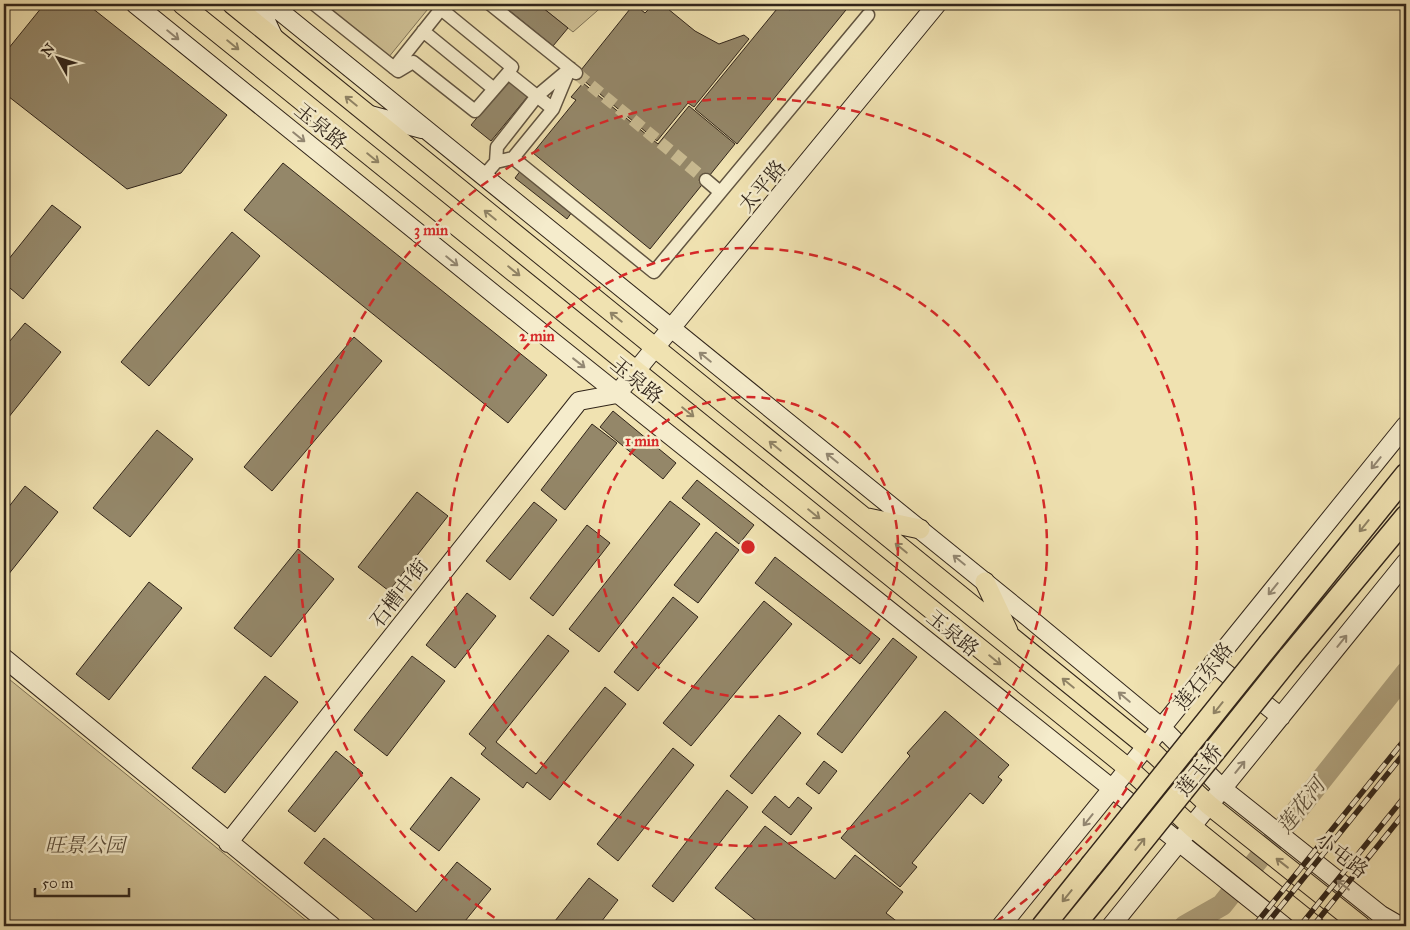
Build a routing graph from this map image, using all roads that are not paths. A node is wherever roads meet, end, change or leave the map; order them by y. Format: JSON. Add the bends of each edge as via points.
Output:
{"nodes":[{"id":1,"x":135,"y":4,"type":"edge"},
{"id":2,"x":182,"y":4,"type":"edge"},
{"id":3,"x":232,"y":4,"type":"edge"},
{"id":4,"x":258,"y":4,"type":"edge"},
{"id":5,"x":271,"y":4,"type":"edge"},
{"id":6,"x":314,"y":4,"type":"edge"},
{"id":7,"x":490,"y":4,"type":"edge"},
{"id":8,"x":937,"y":4,"type":"edge"},
{"id":9,"x":868,"y":15,"type":"dead end"},
{"id":10,"x":424,"y":32,"type":"junction"},
{"id":11,"x":274,"y":38,"type":"junction"},
{"id":12,"x":394,"y":68,"type":"junction"},
{"id":13,"x":574,"y":71,"type":"junction"},
{"id":14,"x":508,"y":73,"type":"junction"},
{"id":15,"x":494,"y":89,"type":"junction"},
{"id":16,"x":537,"y":96,"type":"junction"},
{"id":17,"x":553,"y":109,"type":"junction"},
{"id":18,"x":368,"y":115,"type":"junction"},
{"id":19,"x":427,"y":131,"type":"junction"},
{"id":20,"x":513,"y":158,"type":"junction"},
{"id":21,"x":496,"y":162,"type":"junction"},
{"id":22,"x":483,"y":177,"type":"junction"},
{"id":23,"x":706,"y":180,"type":"tunnel mouth"},
{"id":24,"x":720,"y":192,"type":"junction"},
{"id":25,"x":566,"y":244,"type":"junction"},
{"id":26,"x":586,"y":293,"type":"junction"},
{"id":27,"x":670,"y":329,"type":"junction"},
{"id":28,"x":654,"y":348,"type":"junction"},
{"id":29,"x":636,"y":370,"type":"junction"},
{"id":30,"x":617,"y":394,"type":"junction"},
{"id":31,"x":1406,"y":425,"type":"edge"},
{"id":32,"x":1406,"y":475,"type":"edge"},
{"id":33,"x":1406,"y":516,"type":"edge"},
{"id":34,"x":864,"y":517,"type":"junction"},
{"id":35,"x":920,"y":529,"type":"junction"},
{"id":36,"x":1406,"y":562,"type":"edge"},
{"id":37,"x":984,"y":582,"type":"junction"},
{"id":38,"x":1011,"y":636,"type":"junction"},
{"id":39,"x":4,"y":658,"type":"edge"},
{"id":40,"x":1213,"y":663,"type":"junction"},
{"id":41,"x":1281,"y":717,"type":"junction"},
{"id":42,"x":1162,"y":728,"type":"junction"},
{"id":43,"x":1147,"y":747,"type":"junction"},
{"id":44,"x":1129,"y":769,"type":"junction"},
{"id":45,"x":1223,"y":789,"type":"junction"},
{"id":46,"x":1112,"y":790,"type":"junction"},
{"id":47,"x":1209,"y":805,"type":"junction"},
{"id":48,"x":1192,"y":827,"type":"junction"},
{"id":49,"x":228,"y":843,"type":"junction"},
{"id":50,"x":1179,"y":843,"type":"junction"},
{"id":51,"x":332,"y":926,"type":"edge"},
{"id":52,"x":1000,"y":926,"type":"edge"},
{"id":53,"x":1042,"y":926,"type":"edge"},
{"id":54,"x":1073,"y":926,"type":"edge"},
{"id":55,"x":1111,"y":926,"type":"edge"},
{"id":56,"x":1284,"y":926,"type":"edge"},
{"id":57,"x":1316,"y":926,"type":"edge"},
{"id":58,"x":1361,"y":926,"type":"edge"},
{"id":59,"x":1400,"y":926,"type":"edge"}],
"edges":[{"from":1,"to":30,"type":"street","name":"玉泉路","one_way":true},
{"from":2,"to":29,"type":"main road","name":"玉泉路","one_way":true},
{"from":3,"to":11,"type":"main road","name":"玉泉路"},
{"from":4,"to":11,"type":"street"},
{"from":5,"to":19,"type":"street"},
{"from":6,"to":12,"type":"street"},
{"from":7,"to":13,"type":"street"},
{"from":8,"to":27,"type":"street","name":"太平路"},
{"from":9,"to":24,"type":"street"},
{"from":10,"to":12,"type":"street"},
{"from":10,"to":14,"type":"street","via":[[441,9],[512,67]]},
{"from":10,"to":15,"type":"street"},
{"from":18,"to":11,"type":"main road","name":"玉泉路","one_way":true},
{"from":12,"to":15,"type":"street","via":[[398,71],[413,62],[475,111]]},
{"from":13,"to":16,"type":"street"},
{"from":13,"to":17,"type":"street"},
{"from":14,"to":15,"type":"street"},
{"from":14,"to":16,"type":"street"},
{"from":16,"to":17,"type":"street"},
{"from":16,"to":21,"type":"street","via":[[497,147]]},
{"from":17,"to":20,"type":"street"},
{"from":18,"to":19,"type":"street"},
{"from":26,"to":18,"type":"main road","name":"玉泉路","one_way":true},
{"from":19,"to":22,"type":"street"},
{"from":20,"to":21,"type":"street"},
{"from":20,"to":24,"type":"street","via":[[654,272]]},
{"from":21,"to":22,"type":"street"},
{"from":22,"to":25,"type":"street"},
{"from":23,"to":24,"type":"street"},
{"from":25,"to":26,"type":"street"},
{"from":25,"to":27,"type":"street"},
{"from":28,"to":26,"type":"main road","name":"玉泉路","one_way":true},
{"from":27,"to":28,"type":"street","name":"太平路"},
{"from":35,"to":27,"type":"street","one_way":true},
{"from":28,"to":29,"type":"street","name":"太平路"},
{"from":34,"to":28,"type":"main road","name":"玉泉路","one_way":true},
{"from":29,"to":30,"type":"street","name":"太平路"},
{"from":29,"to":44,"type":"main road","name":"玉泉路","one_way":true},
{"from":30,"to":46,"type":"street","name":"玉泉路"},
{"from":30,"to":49,"type":"street","name":"石槽中街","via":[[579,400]]},
{"from":31,"to":40,"type":"street","name":"莲石东路","one_way":true},
{"from":32,"to":53,"type":"highway","name":"莲玉桥","one_way":true,"bridge":true},
{"from":54,"to":33,"type":"highway","name":"莲玉桥","one_way":true,"bridge":true},
{"from":34,"to":35,"type":"main road"},
{"from":38,"to":34,"type":"main road","name":"玉泉路","one_way":true},
{"from":37,"to":35,"type":"street","one_way":true},
{"from":41,"to":36,"type":"street","one_way":true},
{"from":37,"to":38,"type":"main road"},
{"from":42,"to":37,"type":"street","one_way":true},
{"from":43,"to":38,"type":"main road","name":"玉泉路","one_way":true},
{"from":39,"to":49,"type":"street"},
{"from":40,"to":41,"type":"street"},
{"from":40,"to":42,"type":"street","name":"莲石东路"},
{"from":45,"to":41,"type":"street","one_way":true},
{"from":42,"to":43,"type":"street","name":"莲石东路"},
{"from":42,"to":45,"type":"street","name":"小屯路"},
{"from":43,"to":44,"type":"street","name":"莲石东路"},
{"from":43,"to":47,"type":"main road","name":"玉泉路"},
{"from":44,"to":46,"type":"street","name":"莲石东路"},
{"from":44,"to":48,"type":"main road","name":"玉泉路"},
{"from":45,"to":47,"type":"street"},
{"from":59,"to":45,"type":"street","name":"小屯路","one_way":true,"via":[[1381,915]]},
{"from":46,"to":50,"type":"street","name":"玉泉路"},
{"from":46,"to":52,"type":"street","name":"莲石东路","one_way":true},
{"from":47,"to":48,"type":"street"},
{"from":58,"to":47,"type":"main road","name":"玉泉路","one_way":true},
{"from":48,"to":50,"type":"street"},
{"from":48,"to":57,"type":"main road","name":"玉泉路"},
{"from":49,"to":51,"type":"street"},
{"from":50,"to":55,"type":"street"},
{"from":50,"to":56,"type":"street","name":"玉泉路"}]}
